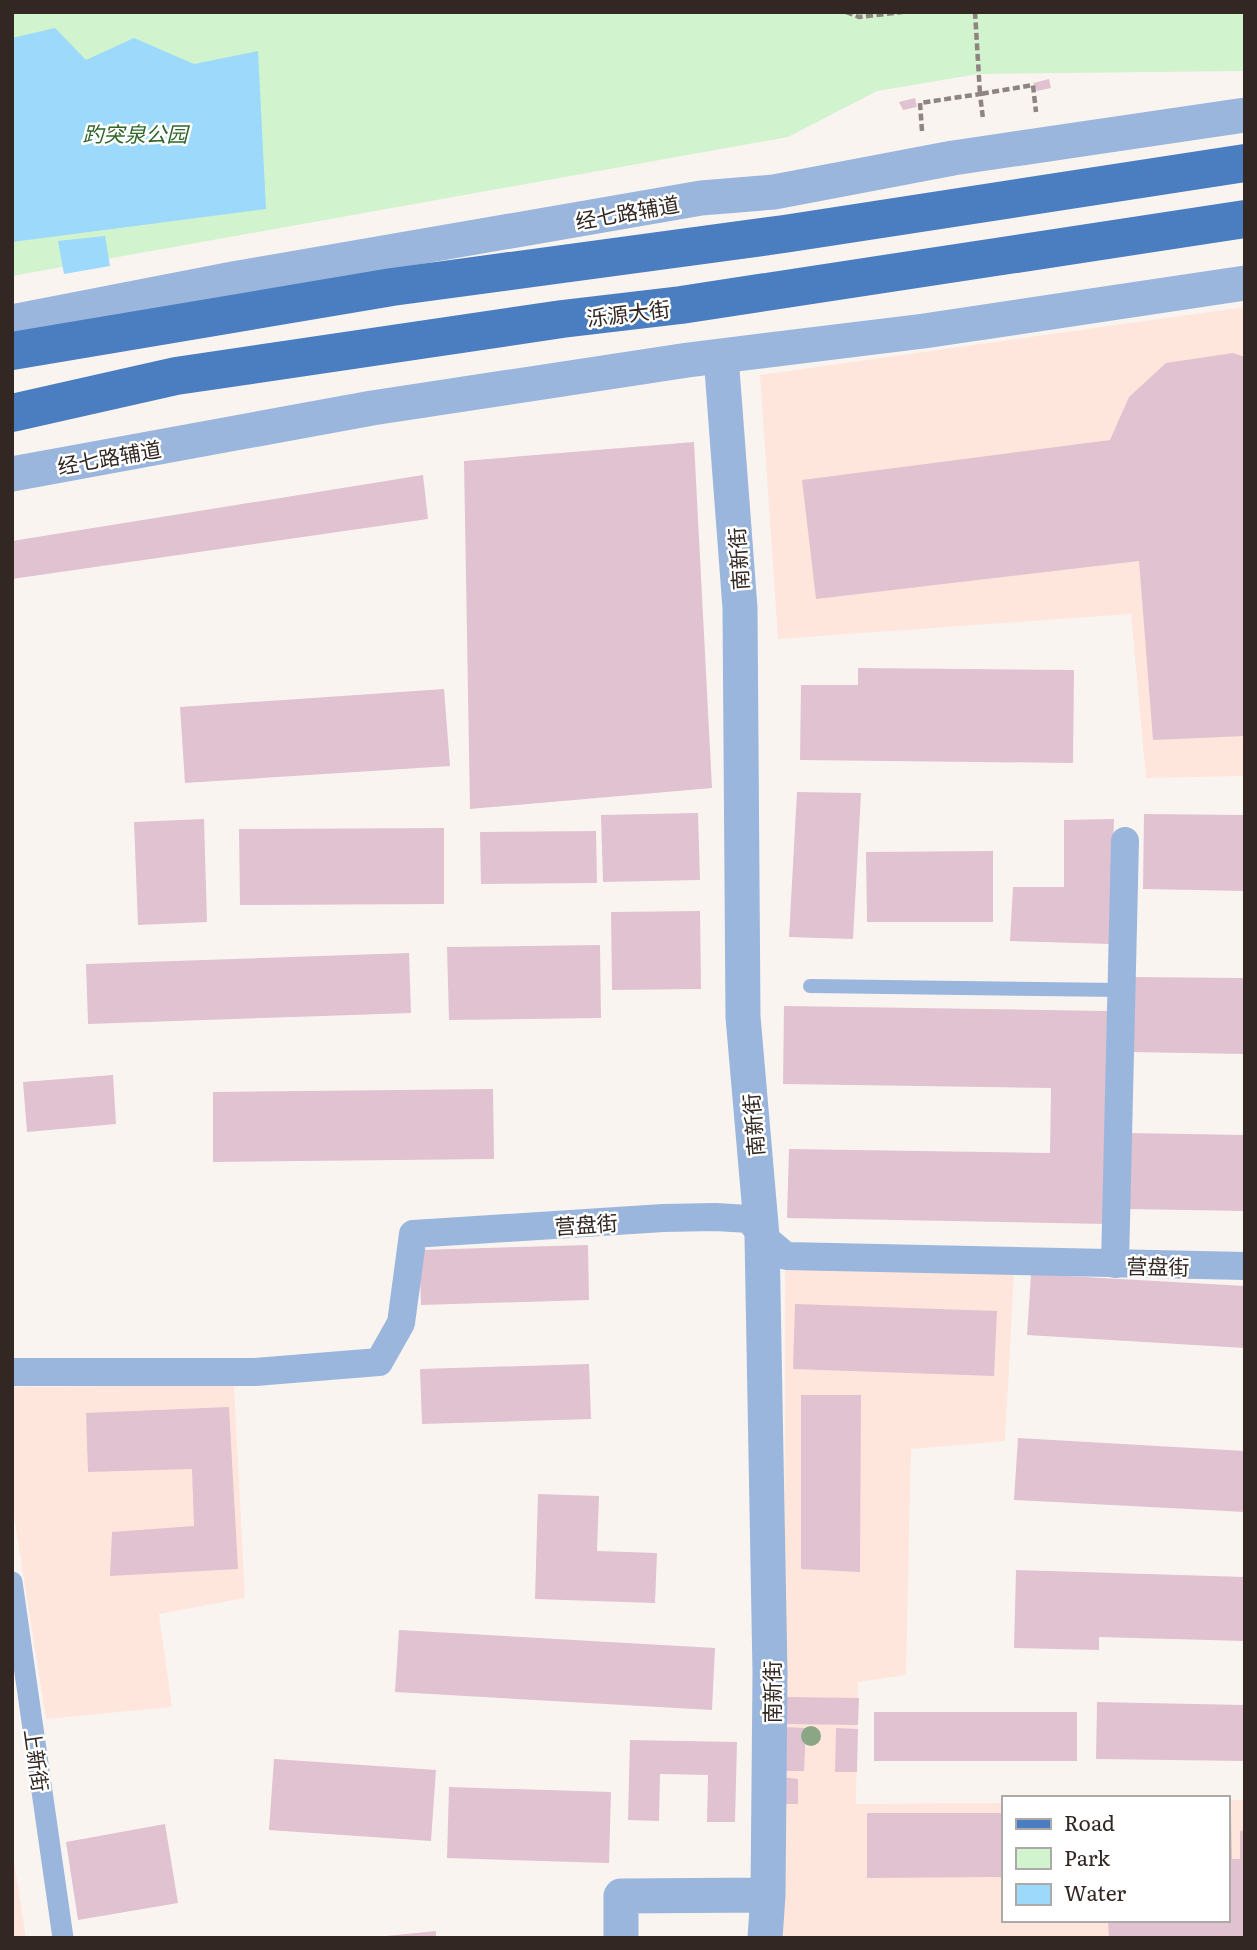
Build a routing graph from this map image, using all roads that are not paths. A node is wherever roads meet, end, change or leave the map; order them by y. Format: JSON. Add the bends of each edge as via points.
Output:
{"nodes":[{"id":1,"x":1245,"y":115,"type":"edge"},
{"id":2,"x":1245,"y":163,"type":"edge"},
{"id":3,"x":1245,"y":219,"type":"edge"},
{"id":4,"x":1245,"y":283,"type":"edge"},
{"id":5,"x":12,"y":322,"type":"edge"},
{"id":6,"x":12,"y":351,"type":"edge"},
{"id":7,"x":721,"y":356,"type":"junction"},
{"id":8,"x":12,"y":413,"type":"edge"},
{"id":9,"x":12,"y":474,"type":"edge"},
{"id":10,"x":1125,"y":841,"type":"dead end"},
{"id":11,"x":810,"y":986,"type":"dead end"},
{"id":12,"x":1121,"y":990,"type":"junction"},
{"id":13,"x":762,"y":1236,"type":"junction"},
{"id":14,"x":1115,"y":1264,"type":"junction"},
{"id":15,"x":1245,"y":1266,"type":"edge"},
{"id":16,"x":12,"y":1372,"type":"edge"},
{"id":17,"x":12,"y":1582,"type":"edge"},
{"id":18,"x":768,"y":1895,"type":"junction"},
{"id":19,"x":63,"y":1938,"type":"edge"},
{"id":20,"x":621,"y":1938,"type":"edge"},
{"id":21,"x":765,"y":1938,"type":"edge"}],
"edges":[{"from":1,"to":5,"type":"street","name":"经七路辅道","via":[[953,158],[774,192],[687,200]]},
{"from":2,"to":6,"type":"main road","via":[[784,234],[392,287]]},
{"from":3,"to":8,"type":"main road","name":"泺源大街","via":[[176,376]]},
{"from":4,"to":7,"type":"street","name":"经七路辅道"},
{"from":7,"to":9,"type":"street","name":"经七路辅道","via":[[372,408]]},
{"from":7,"to":13,"type":"street","name":"南新街","via":[[740,608],[743,1017]]},
{"from":10,"to":12,"type":"street"},
{"from":11,"to":12,"type":"lane"},
{"from":12,"to":14,"type":"street"},
{"from":13,"to":14,"type":"street","name":"营盘街","via":[[786,1256]]},
{"from":13,"to":16,"type":"street","name":"营盘街","via":[[749,1219],[715,1217],[413,1234],[401,1323],[379,1362],[243,1372]]},
{"from":13,"to":18,"type":"street","name":"南新街","via":[[770,1673]]},
{"from":14,"to":15,"type":"street","name":"营盘街"},
{"from":17,"to":19,"type":"street","name":"上新街"},
{"from":18,"to":20,"type":"street","via":[[621,1896]]},
{"from":18,"to":21,"type":"street","name":"南新街"}]}
